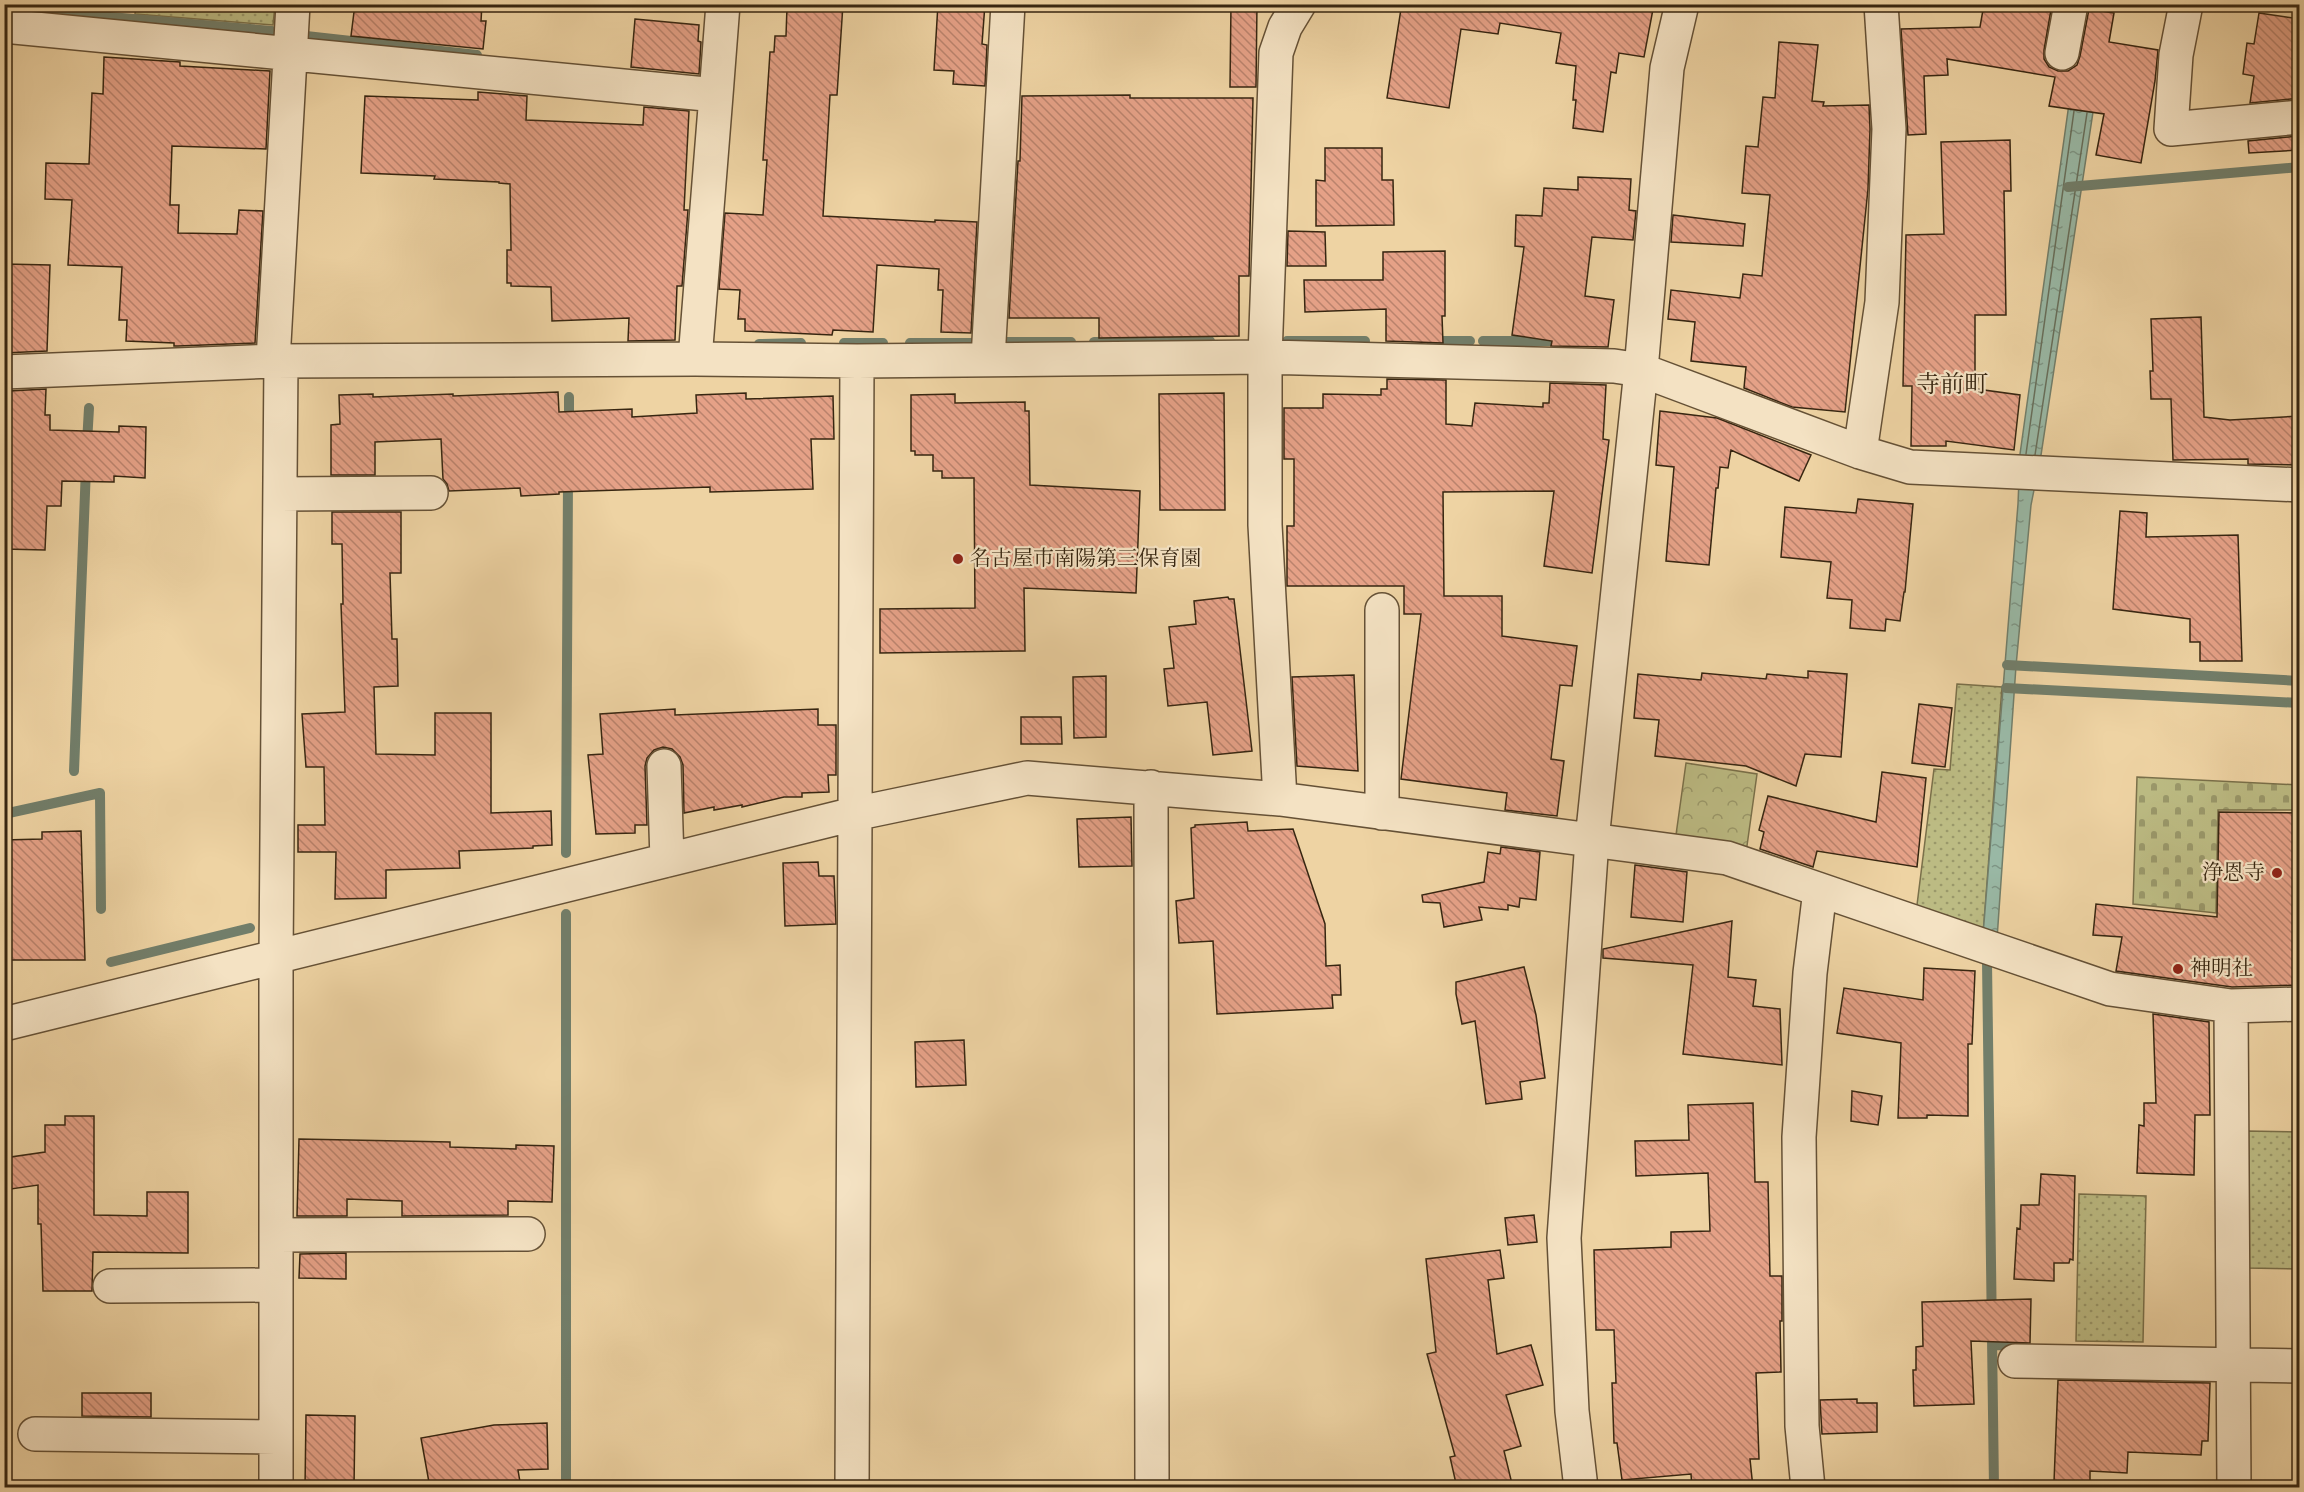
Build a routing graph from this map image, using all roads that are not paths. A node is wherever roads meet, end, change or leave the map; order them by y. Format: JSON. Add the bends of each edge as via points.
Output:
{"nodes":[{"id":1,"x":292,"y":4,"type":"edge"},
{"id":2,"x":723,"y":4,"type":"edge"},
{"id":3,"x":1008,"y":4,"type":"edge"},
{"id":4,"x":1299,"y":4,"type":"edge"},
{"id":5,"x":1682,"y":4,"type":"edge"},
{"id":6,"x":1881,"y":4,"type":"edge"},
{"id":7,"x":2072,"y":4,"type":"edge"},
{"id":8,"x":2186,"y":4,"type":"edge"},
{"id":9,"x":4,"y":26,"type":"edge"},
{"id":10,"x":291,"y":52,"type":"junction"},
{"id":11,"x":2062,"y":53,"type":"dead end"},
{"id":12,"x":717,"y":95,"type":"junction"},
{"id":13,"x":2300,"y":117,"type":"edge"},
{"id":14,"x":1265,"y":357,"type":"junction"},
{"id":15,"x":695,"y":359,"type":"junction"},
{"id":16,"x":988,"y":359,"type":"junction"},
{"id":17,"x":277,"y":361,"type":"junction"},
{"id":18,"x":857,"y":361,"type":"junction"},
{"id":19,"x":1641,"y":370,"type":"junction"},
{"id":20,"x":4,"y":372,"type":"edge"},
{"id":21,"x":1860,"y":452,"type":"junction"},
{"id":22,"x":2300,"y":485,"type":"edge"},
{"id":23,"x":431,"y":493,"type":"dead end"},
{"id":24,"x":280,"y":494,"type":"junction"},
{"id":25,"x":1382,"y":610,"type":"dead end"},
{"id":26,"x":664,"y":766,"type":"dead end"},
{"id":27,"x":1150,"y":787,"type":"junction"},
{"id":28,"x":1280,"y":799,"type":"junction"},
{"id":29,"x":1382,"y":813,"type":"junction"},
{"id":30,"x":854,"y":814,"type":"junction"},
{"id":31,"x":1592,"y":840,"type":"junction"},
{"id":32,"x":667,"y":860,"type":"junction"},
{"id":33,"x":1820,"y":890,"type":"junction"},
{"id":34,"x":276,"y":957,"type":"junction"},
{"id":35,"x":2300,"y":1004,"type":"edge"},
{"id":36,"x":2230,"y":1005,"type":"junction"},
{"id":37,"x":4,"y":1024,"type":"edge"},
{"id":38,"x":528,"y":1234,"type":"dead end"},
{"id":39,"x":276,"y":1235,"type":"junction"},
{"id":40,"x":276,"y":1285,"type":"junction"},
{"id":41,"x":110,"y":1286,"type":"dead end"},
{"id":42,"x":2015,"y":1361,"type":"dead end"},
{"id":43,"x":2234,"y":1364,"type":"junction"},
{"id":44,"x":2300,"y":1366,"type":"edge"},
{"id":45,"x":35,"y":1434,"type":"dead end"},
{"id":46,"x":276,"y":1437,"type":"junction"},
{"id":47,"x":276,"y":1488,"type":"edge"},
{"id":48,"x":852,"y":1488,"type":"edge"},
{"id":49,"x":1152,"y":1488,"type":"edge"},
{"id":50,"x":1581,"y":1488,"type":"edge"},
{"id":51,"x":1808,"y":1488,"type":"edge"},
{"id":52,"x":2235,"y":1488,"type":"edge"}],
"edges":[{"from":1,"to":10,"type":"street"},
{"from":2,"to":12,"type":"street"},
{"from":3,"to":16,"type":"street"},
{"from":4,"to":14,"type":"street","via":[[1276,53]]},
{"from":5,"to":19,"type":"street","via":[[1666,68]]},
{"from":6,"to":21,"type":"street","via":[[1888,129],[1882,302]]},
{"from":7,"to":11,"type":"street"},
{"from":8,"to":13,"type":"street","via":[[2176,55],[2171,129]]},
{"from":9,"to":10,"type":"street"},
{"from":10,"to":12,"type":"street"},
{"from":10,"to":17,"type":"street"},
{"from":12,"to":15,"type":"street"},
{"from":14,"to":16,"type":"street"},
{"from":14,"to":19,"type":"street","via":[[1614,366]]},
{"from":14,"to":28,"type":"street","via":[[1266,543]]},
{"from":15,"to":17,"type":"street"},
{"from":15,"to":18,"type":"street"},
{"from":16,"to":18,"type":"street"},
{"from":17,"to":20,"type":"street"},
{"from":17,"to":24,"type":"street"},
{"from":18,"to":30,"type":"street"},
{"from":19,"to":21,"type":"street"},
{"from":19,"to":31,"type":"street"},
{"from":21,"to":22,"type":"street","via":[[1910,467]]},
{"from":23,"to":24,"type":"street"},
{"from":24,"to":34,"type":"street"},
{"from":25,"to":29,"type":"street"},
{"from":26,"to":32,"type":"street"},
{"from":27,"to":28,"type":"street"},
{"from":27,"to":30,"type":"street","via":[[1027,778]]},
{"from":27,"to":49,"type":"street"},
{"from":28,"to":29,"type":"street"},
{"from":29,"to":31,"type":"street"},
{"from":30,"to":32,"type":"street"},
{"from":30,"to":48,"type":"street"},
{"from":31,"to":33,"type":"street","via":[[1727,858]]},
{"from":31,"to":50,"type":"street","via":[[1564,1238],[1572,1411]]},
{"from":32,"to":34,"type":"street"},
{"from":33,"to":36,"type":"street","via":[[2110,989]]},
{"from":33,"to":51,"type":"street","via":[[1799,1137],[1802,1426]]},
{"from":34,"to":37,"type":"street"},
{"from":34,"to":39,"type":"street"},
{"from":35,"to":36,"type":"street"},
{"from":36,"to":43,"type":"street"},
{"from":38,"to":39,"type":"street"},
{"from":39,"to":40,"type":"street"},
{"from":40,"to":41,"type":"street"},
{"from":40,"to":46,"type":"street"},
{"from":42,"to":43,"type":"street"},
{"from":43,"to":44,"type":"street"},
{"from":43,"to":52,"type":"street"},
{"from":45,"to":46,"type":"street"},
{"from":46,"to":47,"type":"street"}]}
